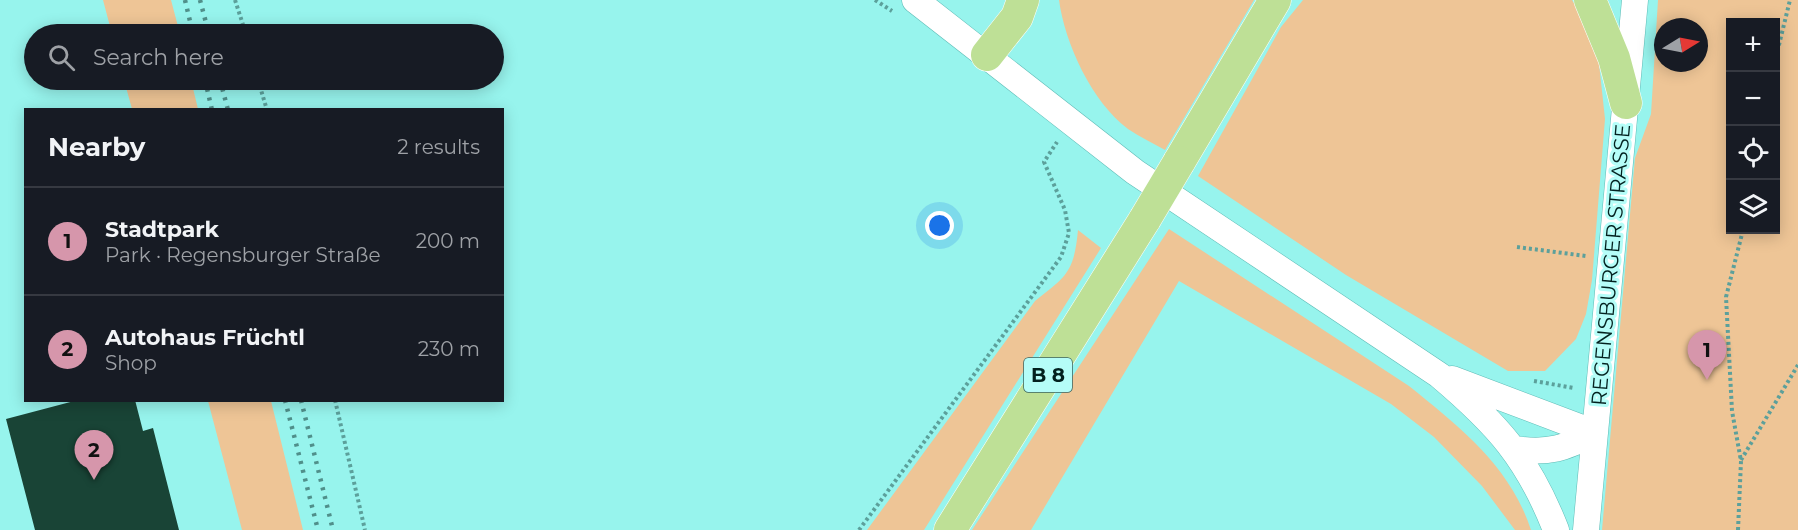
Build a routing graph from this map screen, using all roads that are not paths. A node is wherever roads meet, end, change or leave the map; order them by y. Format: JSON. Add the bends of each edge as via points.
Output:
{"nodes":[{"id":1,"x":915,"y":0,"type":"edge"},
{"id":2,"x":1023,"y":0,"type":"edge"},
{"id":3,"x":1275,"y":0,"type":"edge"},
{"id":4,"x":1590,"y":0,"type":"edge"},
{"id":5,"x":1635,"y":0,"type":"edge"},
{"id":6,"x":987,"y":55,"type":"junction"},
{"id":7,"x":1626,"y":104,"type":"junction"},
{"id":8,"x":1439,"y":375,"type":"junction"},
{"id":9,"x":1595,"y":433,"type":"junction"},
{"id":10,"x":1514,"y":449,"type":"junction"},
{"id":11,"x":950,"y":530,"type":"edge"},
{"id":12,"x":1556,"y":530,"type":"edge"},
{"id":13,"x":1586,"y":530,"type":"edge"}],
"edges":[{"from":1,"to":6,"type":"street"},
{"from":2,"to":6,"type":"main road","via":[[1017,17]]},
{"from":3,"to":11,"type":"main road","number":"B 8","bridge":true,"via":[[1145,219]]},
{"from":4,"to":7,"type":"main road","via":[[1614,58]]},
{"from":5,"to":7,"type":"street","name":"REGENSBURGER STRASSE"},
{"from":6,"to":8,"type":"street","via":[[1135,172]]},
{"from":7,"to":9,"type":"street","name":"REGENSBURGER STRASSE"},
{"from":8,"to":9,"type":"street"},
{"from":8,"to":10,"type":"street","via":[[1483,412]]},
{"from":9,"to":10,"type":"street","via":[[1552,451]]},
{"from":9,"to":13,"type":"street","name":"REGENSBURGER STRASSE"},
{"from":10,"to":12,"type":"street","via":[[1542,493]]}]}
